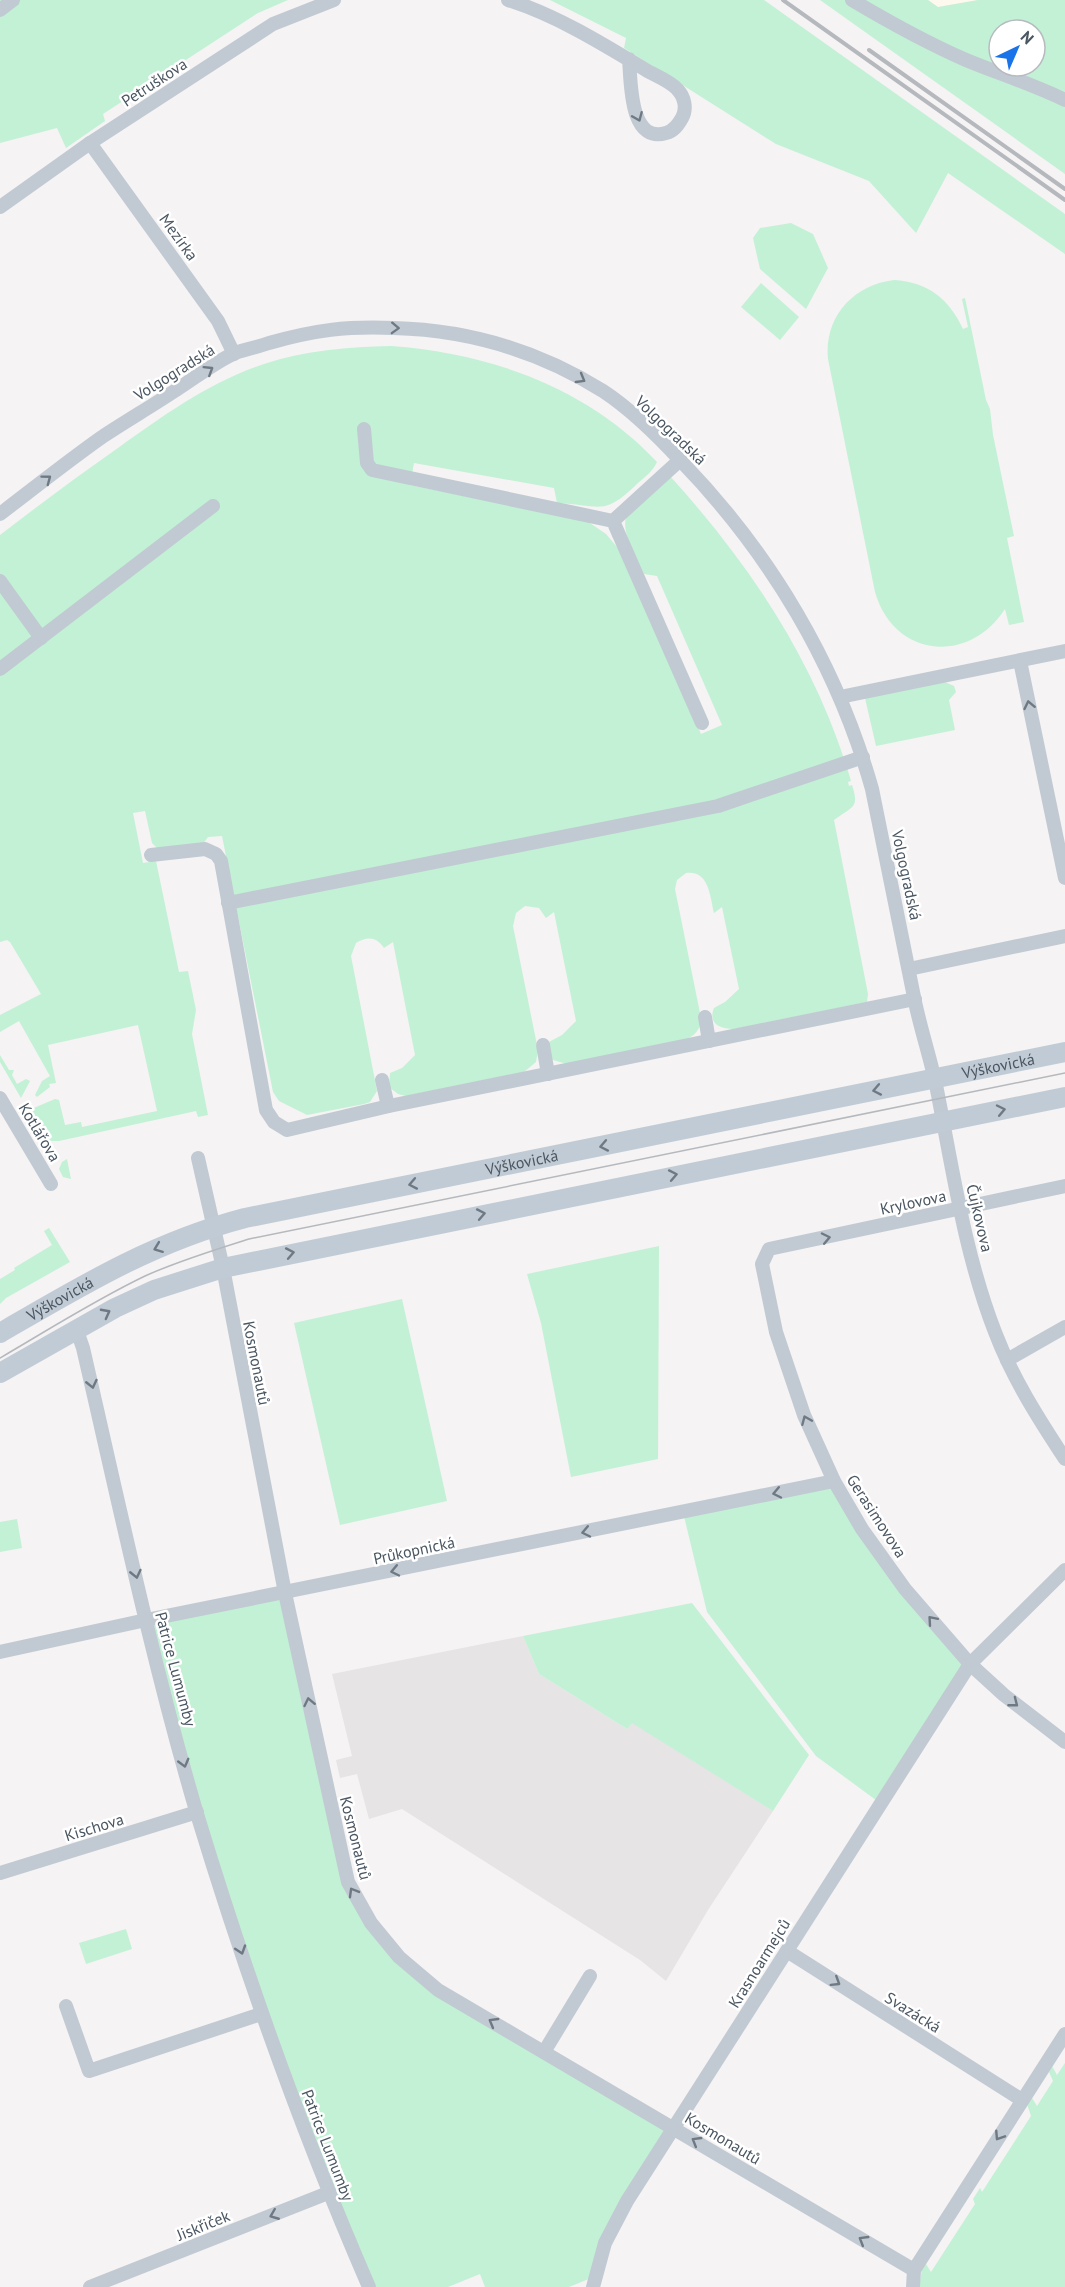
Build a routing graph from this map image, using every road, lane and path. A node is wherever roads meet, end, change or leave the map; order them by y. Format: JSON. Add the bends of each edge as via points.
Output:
{"nodes":[{"id":1,"x":13,"y":0,"type":"edge"},
{"id":2,"x":334,"y":0,"type":"edge"},
{"id":3,"x":508,"y":0,"type":"edge"},
{"id":4,"x":852,"y":0,"type":"edge"},
{"id":5,"x":0,"y":10,"type":"edge"},
{"id":6,"x":629,"y":59,"type":"junction"},
{"id":7,"x":1065,"y":100,"type":"edge"},
{"id":8,"x":90,"y":143,"type":"junction"},
{"id":9,"x":0,"y":207,"type":"edge"},
{"id":10,"x":234,"y":354,"type":"junction"},
{"id":11,"x":364,"y":429,"type":"dead end"},
{"id":12,"x":680,"y":460,"type":"junction"},
{"id":13,"x":213,"y":506,"type":"dead end"},
{"id":14,"x":0,"y":514,"type":"edge"},
{"id":15,"x":613,"y":521,"type":"junction"},
{"id":16,"x":0,"y":581,"type":"edge"},
{"id":17,"x":41,"y":638,"type":"junction"},
{"id":18,"x":1065,"y":651,"type":"edge"},
{"id":19,"x":1020,"y":661,"type":"junction"},
{"id":20,"x":0,"y":669,"type":"edge"},
{"id":21,"x":840,"y":697,"type":"junction"},
{"id":22,"x":702,"y":723,"type":"dead end"},
{"id":23,"x":863,"y":758,"type":"junction"},
{"id":24,"x":151,"y":855,"type":"dead end"},
{"id":25,"x":1065,"y":878,"type":"edge"},
{"id":26,"x":228,"y":903,"type":"junction"},
{"id":27,"x":1065,"y":936,"type":"edge"},
{"id":28,"x":909,"y":969,"type":"junction"},
{"id":29,"x":915,"y":999,"type":"junction"},
{"id":30,"x":705,"y":1017,"type":"dead end"},
{"id":31,"x":710,"y":1041,"type":"junction"},
{"id":32,"x":543,"y":1045,"type":"dead end"},
{"id":33,"x":1065,"y":1052,"type":"edge"},
{"id":34,"x":548,"y":1074,"type":"junction"},
{"id":35,"x":935,"y":1079,"type":"junction"},
{"id":36,"x":382,"y":1080,"type":"dead end"},
{"id":37,"x":1065,"y":1096,"type":"edge"},
{"id":38,"x":0,"y":1098,"type":"edge"},
{"id":39,"x":388,"y":1106,"type":"junction"},
{"id":40,"x":944,"y":1121,"type":"junction"},
{"id":41,"x":198,"y":1158,"type":"dead end"},
{"id":42,"x":51,"y":1184,"type":"dead end"},
{"id":43,"x":1065,"y":1186,"type":"edge"},
{"id":44,"x":960,"y":1209,"type":"junction"},
{"id":45,"x":213,"y":1226,"type":"junction"},
{"id":46,"x":769,"y":1250,"type":"joint"},
{"id":47,"x":223,"y":1268,"type":"junction"},
{"id":48,"x":1065,"y":1327,"type":"edge"},
{"id":49,"x":76,"y":1328,"type":"junction"},
{"id":50,"x":0,"y":1333,"type":"edge"},
{"id":51,"x":1007,"y":1360,"type":"junction"},
{"id":52,"x":0,"y":1373,"type":"edge"},
{"id":53,"x":1065,"y":1459,"type":"edge"},
{"id":54,"x":834,"y":1481,"type":"junction"},
{"id":55,"x":1065,"y":1570,"type":"edge"},
{"id":56,"x":285,"y":1593,"type":"junction"},
{"id":57,"x":146,"y":1620,"type":"junction"},
{"id":58,"x":0,"y":1652,"type":"edge"},
{"id":59,"x":970,"y":1664,"type":"junction"},
{"id":60,"x":1065,"y":1742,"type":"edge"},
{"id":61,"x":197,"y":1812,"type":"junction"},
{"id":62,"x":0,"y":1873,"type":"edge"},
{"id":63,"x":787,"y":1951,"type":"junction"},
{"id":64,"x":590,"y":1976,"type":"dead end"},
{"id":65,"x":66,"y":2006,"type":"dead end"},
{"id":66,"x":261,"y":2014,"type":"junction"},
{"id":67,"x":1065,"y":2034,"type":"edge"},
{"id":68,"x":544,"y":2052,"type":"junction"},
{"id":69,"x":1022,"y":2100,"type":"junction"},
{"id":70,"x":674,"y":2128,"type":"junction"},
{"id":71,"x":328,"y":2193,"type":"junction"},
{"id":72,"x":914,"y":2270,"type":"junction"},
{"id":73,"x":90,"y":2287,"type":"edge"},
{"id":74,"x":369,"y":2287,"type":"edge"},
{"id":75,"x":593,"y":2287,"type":"edge"},
{"id":76,"x":913,"y":2287,"type":"edge"}],
"edges":[{"from":1,"to":5,"type":"street"},
{"from":2,"to":8,"type":"street","name":"Petruškova","via":[[273,24]]},
{"from":3,"to":6,"type":"street","via":[[547,15]]},
{"from":4,"to":7,"type":"street","via":[[953,54]]},
{"from":6,"to":6,"type":"street","one_way":true,"via":[[638,123],[656,134],[674,130],[685,108],[677,88]]},
{"from":8,"to":9,"type":"street","name":"Petruškova"},
{"from":8,"to":10,"type":"street","name":"Mezírka","via":[[218,321]]},
{"from":10,"to":12,"type":"street","name":"Volgogradská","one_way":true,"via":[[303,333],[341,327],[432,329],[474,337],[516,348],[554,364],[603,392],[645,424]]},
{"from":14,"to":10,"type":"street","name":"Volgogradská","one_way":true,"via":[[103,436]]},
{"from":11,"to":15,"type":"street","via":[[367,463],[372,470]]},
{"from":12,"to":15,"type":"street"},
{"from":12,"to":21,"type":"street","name":"Volgogradská","via":[[711,492],[762,558],[791,602]]},
{"from":13,"to":17,"type":"street"},
{"from":15,"to":22,"type":"street"},
{"from":16,"to":17,"type":"street"},
{"from":17,"to":20,"type":"street"},
{"from":18,"to":19,"type":"street"},
{"from":19,"to":21,"type":"street"},
{"from":25,"to":19,"type":"street","one_way":true},
{"from":21,"to":23,"type":"street","name":"Volgogradská"},
{"from":23,"to":26,"type":"street","via":[[718,806]]},
{"from":23,"to":28,"type":"street","name":"Volgogradská"},
{"from":24,"to":26,"type":"street","via":[[210,850],[221,861]]},
{"from":26,"to":39,"type":"street","via":[[266,1110],[274,1122],[287,1130]]},
{"from":27,"to":28,"type":"street"},
{"from":28,"to":29,"type":"street","name":"Volgogradská"},
{"from":29,"to":31,"type":"street"},
{"from":29,"to":35,"type":"street","name":"Volgogradská"},
{"from":30,"to":31,"type":"street"},
{"from":31,"to":34,"type":"street"},
{"from":32,"to":34,"type":"street"},
{"from":33,"to":35,"type":"street","name":"Výškovická"},
{"from":34,"to":39,"type":"street"},
{"from":35,"to":40,"type":"street","name":"Čujkovova"},
{"from":35,"to":45,"type":"street","name":"Výškovická","one_way":true},
{"from":36,"to":39,"type":"street"},
{"from":40,"to":37,"type":"street","name":"Výškovická","one_way":true},
{"from":38,"to":42,"type":"street","name":"Kotlářova"},
{"from":40,"to":44,"type":"street","name":"Čujkovova"},
{"from":47,"to":40,"type":"street","name":"Výškovická","one_way":true},
{"from":41,"to":45,"type":"street","name":"Kosmonautů"},
{"from":43,"to":44,"type":"street","name":"Krylovova"},
{"from":46,"to":44,"type":"street","name":"Krylovova","one_way":true},
{"from":44,"to":51,"type":"street","name":"Čujkovova","via":[[985,1306]]},
{"from":45,"to":47,"type":"street","name":"Kosmonautů"},
{"from":45,"to":50,"type":"street","name":"Výškovická","one_way":true,"via":[[112,1269]]},
{"from":54,"to":46,"type":"street","name":"Gerasimovova","one_way":true,"via":[[804,1415],[776,1332],[762,1264]]},
{"from":49,"to":47,"type":"street","name":"Výškovická","one_way":true,"via":[[154,1290]]},
{"from":47,"to":56,"type":"street","name":"Kosmonautů"},
{"from":48,"to":51,"type":"street"},
{"from":49,"to":52,"type":"street","name":"Výškovická"},
{"from":49,"to":57,"type":"street","name":"Patrice Lumumby","one_way":true},
{"from":51,"to":53,"type":"street","name":"Čujkovova"},
{"from":54,"to":56,"type":"street","name":"Průkopnická","one_way":true},
{"from":59,"to":54,"type":"street","name":"Gerasimovova","one_way":true,"via":[[905,1589]]},
{"from":55,"to":59,"type":"street","name":"Krasnoarmejců"},
{"from":56,"to":57,"type":"street","name":"Průkopnická"},
{"from":68,"to":56,"type":"street","name":"Kosmonautů","one_way":true,"via":[[438,1990],[399,1958],[371,1923],[348,1882]]},
{"from":57,"to":58,"type":"street","name":"Průkopnická"},
{"from":57,"to":61,"type":"street","name":"Patrice Lumumby","one_way":true},
{"from":59,"to":60,"type":"street","name":"Gerasimovova","one_way":true},
{"from":59,"to":63,"type":"street","name":"Krasnoarmejců"},
{"from":61,"to":62,"type":"street","name":"Kischova"},
{"from":61,"to":66,"type":"street","name":"Patrice Lumumby","one_way":true},
{"from":63,"to":69,"type":"street","name":"Svazácká","one_way":true},
{"from":63,"to":70,"type":"street","name":"Krasnoarmejců"},
{"from":64,"to":68,"type":"street"},
{"from":65,"to":66,"type":"street","via":[[89,2071]]},
{"from":66,"to":71,"type":"street","name":"Patrice Lumumby"},
{"from":67,"to":69,"type":"street"},
{"from":68,"to":70,"type":"street","name":"Kosmonautů"},
{"from":69,"to":72,"type":"street","one_way":true},
{"from":72,"to":70,"type":"street","name":"Kosmonautů","one_way":true},
{"from":70,"to":75,"type":"street","name":"Krasnoarmejců","via":[[605,2243]]},
{"from":71,"to":73,"type":"street","name":"Jiskřiček","one_way":true},
{"from":71,"to":74,"type":"street","name":"Patrice Lumumby"},
{"from":72,"to":76,"type":"street"}]}
